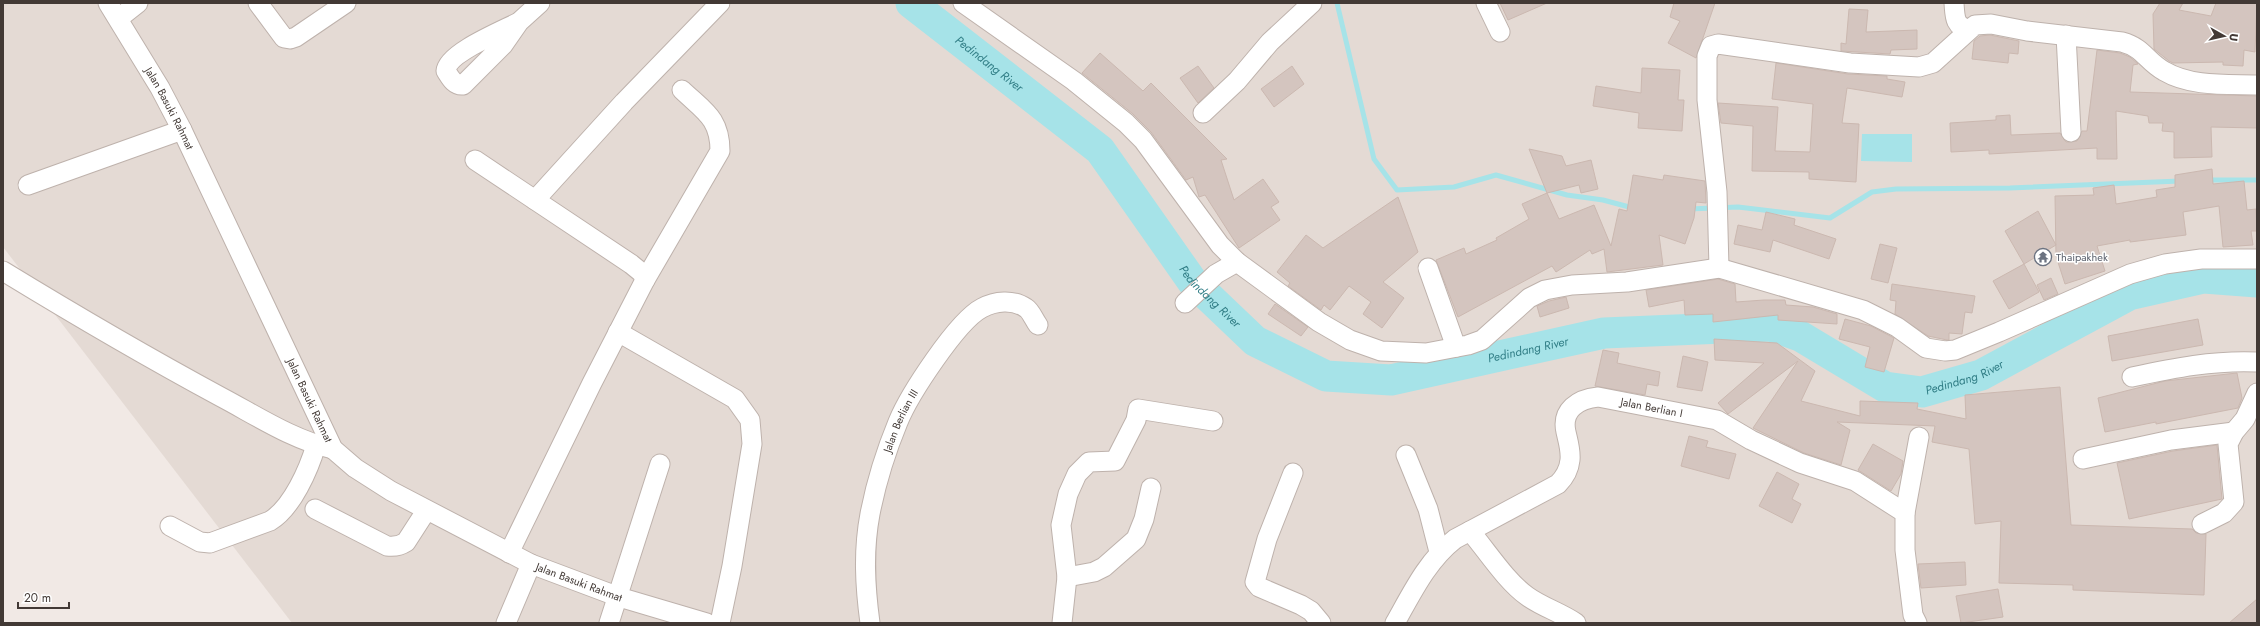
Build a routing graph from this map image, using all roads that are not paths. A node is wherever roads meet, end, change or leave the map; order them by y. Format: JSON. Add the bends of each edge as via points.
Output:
{"nodes":[{"id":1,"x":108,"y":3,"type":"edge"},
{"id":2,"x":138,"y":3,"type":"edge"},
{"id":3,"x":258,"y":3,"type":"edge"},
{"id":4,"x":346,"y":3,"type":"edge"},
{"id":5,"x":540,"y":3,"type":"edge"},
{"id":6,"x":720,"y":3,"type":"edge"},
{"id":7,"x":963,"y":3,"type":"edge"},
{"id":8,"x":1312,"y":3,"type":"edge"},
{"id":9,"x":1486,"y":3,"type":"edge"},
{"id":10,"x":1954,"y":3,"type":"edge"},
{"id":11,"x":119,"y":18,"type":"junction"},
{"id":12,"x":520,"y":22,"type":"dead end"},
{"id":13,"x":1969,"y":29,"type":"junction"},
{"id":14,"x":1500,"y":32,"type":"dead end"},
{"id":15,"x":2066,"y":35,"type":"junction"},
{"id":16,"x":2257,"y":85,"type":"edge"},
{"id":17,"x":682,"y":90,"type":"dead end"},
{"id":18,"x":1203,"y":113,"type":"dead end"},
{"id":19,"x":182,"y":130,"type":"junction"},
{"id":20,"x":2071,"y":132,"type":"dead end"},
{"id":21,"x":475,"y":160,"type":"dead end"},
{"id":22,"x":28,"y":185,"type":"dead end"},
{"id":23,"x":535,"y":200,"type":"junction"},
{"id":24,"x":2257,"y":259,"type":"edge"},
{"id":25,"x":1237,"y":262,"type":"junction"},
{"id":26,"x":1428,"y":268,"type":"dead end"},
{"id":27,"x":1719,"y":268,"type":"junction"},
{"id":28,"x":3,"y":271,"type":"edge"},
{"id":29,"x":645,"y":280,"type":"junction"},
{"id":30,"x":1185,"y":303,"type":"dead end"},
{"id":31,"x":1038,"y":325,"type":"dead end"},
{"id":32,"x":618,"y":332,"type":"junction"},
{"id":33,"x":1456,"y":348,"type":"junction"},
{"id":34,"x":2257,"y":362,"type":"edge"},
{"id":35,"x":2132,"y":377,"type":"dead end"},
{"id":36,"x":2257,"y":393,"type":"edge"},
{"id":37,"x":1213,"y":421,"type":"dead end"},
{"id":38,"x":2234,"y":432,"type":"junction"},
{"id":39,"x":1919,"y":437,"type":"dead end"},
{"id":40,"x":325,"y":447,"type":"junction"},
{"id":41,"x":1406,"y":455,"type":"dead end"},
{"id":42,"x":2083,"y":459,"type":"dead end"},
{"id":43,"x":660,"y":464,"type":"dead end"},
{"id":44,"x":1293,"y":473,"type":"dead end"},
{"id":45,"x":1151,"y":488,"type":"dead end"},
{"id":46,"x":315,"y":509,"type":"dead end"},
{"id":47,"x":426,"y":511,"type":"junction"},
{"id":48,"x":1905,"y":512,"type":"junction"},
{"id":49,"x":2202,"y":524,"type":"dead end"},
{"id":50,"x":170,"y":526,"type":"dead end"},
{"id":51,"x":1470,"y":531,"type":"junction"},
{"id":52,"x":1439,"y":552,"type":"junction"},
{"id":53,"x":509,"y":553,"type":"junction"},
{"id":54,"x":531,"y":564,"type":"junction"},
{"id":55,"x":1067,"y":577,"type":"junction"},
{"id":56,"x":619,"y":597,"type":"junction"},
{"id":57,"x":1401,"y":621,"type":"edge"},
{"id":58,"x":506,"y":623,"type":"edge"},
{"id":59,"x":609,"y":623,"type":"edge"},
{"id":60,"x":706,"y":623,"type":"edge"},
{"id":61,"x":720,"y":623,"type":"edge"},
{"id":62,"x":870,"y":623,"type":"edge"},
{"id":63,"x":1062,"y":623,"type":"edge"},
{"id":64,"x":1321,"y":623,"type":"edge"},
{"id":65,"x":1576,"y":623,"type":"edge"},
{"id":66,"x":1917,"y":623,"type":"edge"}],
"edges":[{"from":1,"to":11,"type":"street","name":"Jalan Basuki Rahmat"},
{"from":2,"to":11,"type":"street"},
{"from":3,"to":4,"type":"street","via":[[284,38],[290,39]]},
{"from":5,"to":12,"type":"street"},
{"from":6,"to":23,"type":"street","via":[[624,102]]},
{"from":7,"to":25,"type":"street","via":[[1074,81],[1126,123],[1143,140],[1220,245]]},
{"from":8,"to":18,"type":"street","via":[[1270,42],[1237,81]]},
{"from":9,"to":14,"type":"street"},
{"from":10,"to":13,"type":"street","via":[[1957,24]]},
{"from":11,"to":19,"type":"street","name":"Jalan Basuki Rahmat"},
{"from":13,"to":15,"type":"street","via":[[1982,24]]},
{"from":13,"to":27,"type":"street","via":[[1932,63],[1919,67],[1850,63],[1718,44],[1711,46],[1707,56],[1707,100],[1717,192]]},
{"from":15,"to":16,"type":"street","via":[[2131,44],[2141,50],[2156,66],[2183,80]]},
{"from":15,"to":20,"type":"street"},
{"from":17,"to":29,"type":"street","via":[[713,120],[718,130],[720,151]]},
{"from":19,"to":22,"type":"street"},
{"from":19,"to":40,"type":"street","name":"Jalan Basuki Rahmat"},
{"from":21,"to":23,"type":"street"},
{"from":23,"to":29,"type":"street","via":[[631,264],[642,273]]},
{"from":24,"to":27,"type":"street","via":[[2201,259],[2165,264],[2130,274],[1999,332],[1955,350],[1945,351],[1926,348],[1897,327],[1863,310]]},
{"from":25,"to":30,"type":"street","via":[[1216,274]]},
{"from":25,"to":33,"type":"street","via":[[1319,322],[1367,348],[1409,354]]},
{"from":26,"to":33,"type":"street"},
{"from":27,"to":33,"type":"street","via":[[1627,282],[1572,285],[1545,290],[1529,298],[1482,340]]},
{"from":28,"to":40,"type":"street","via":[[202,387],[274,426]]},
{"from":29,"to":32,"type":"street"},
{"from":31,"to":62,"type":"street","name":"Jalan Berlian III","via":[[1026,308],[1014,303],[992,304],[982,308],[971,316],[937,357],[909,400],[898,421],[888,450],[870,514],[865,550],[865,588]]},
{"from":32,"to":53,"type":"street"},
{"from":32,"to":61,"type":"street","via":[[736,399],[750,420],[752,444]]},
{"from":34,"to":35,"type":"street","via":[[2226,361],[2198,364]]},
{"from":36,"to":38,"type":"street","via":[[2245,419]]},
{"from":37,"to":55,"type":"street","via":[[1138,409],[1136,420],[1115,461],[1089,462],[1077,474],[1062,514],[1061,531]]},
{"from":38,"to":42,"type":"street","via":[[2171,440]]},
{"from":38,"to":49,"type":"street","via":[[2227,449],[2234,502],[2224,513]]},
{"from":39,"to":48,"type":"street"},
{"from":40,"to":47,"type":"street","name":"Jalan Basuki Rahmat","via":[[371,480]]},
{"from":40,"to":50,"type":"street","via":[[312,457],[288,505],[270,521],[210,544],[200,542]]},
{"from":41,"to":52,"type":"street","via":[[1428,509]]},
{"from":43,"to":56,"type":"street"},
{"from":44,"to":64,"type":"street","via":[[1267,539],[1255,582],[1259,587],[1307,608]]},
{"from":45,"to":55,"type":"street","via":[[1144,519],[1136,539],[1104,567],[1094,572]]},
{"from":46,"to":47,"type":"street","via":[[392,547],[406,542]]},
{"from":47,"to":53,"type":"street","name":"Jalan Basuki Rahmat"},
{"from":48,"to":51,"type":"street","name":"Jalan Berlian I","via":[[1855,482],[1800,463],[1751,440],[1717,420],[1598,397],[1577,403],[1566,416],[1565,430],[1570,459],[1566,475],[1558,484]]},
{"from":48,"to":66,"type":"street","via":[[1905,550]]},
{"from":51,"to":52,"type":"street","name":"Jalan Berlian I"},
{"from":51,"to":65,"type":"street","via":[[1519,589],[1536,602],[1560,612]]},
{"from":52,"to":57,"type":"street","name":"Jalan Berlian I","via":[[1425,570]]},
{"from":53,"to":54,"type":"street","name":"Jalan Basuki Rahmat"},
{"from":54,"to":56,"type":"street","name":"Jalan Basuki Rahmat"},
{"from":54,"to":58,"type":"street"},
{"from":55,"to":63,"type":"street"},
{"from":56,"to":59,"type":"street"},
{"from":56,"to":60,"type":"street","name":"Jalan Basuki Rahmat"}]}
